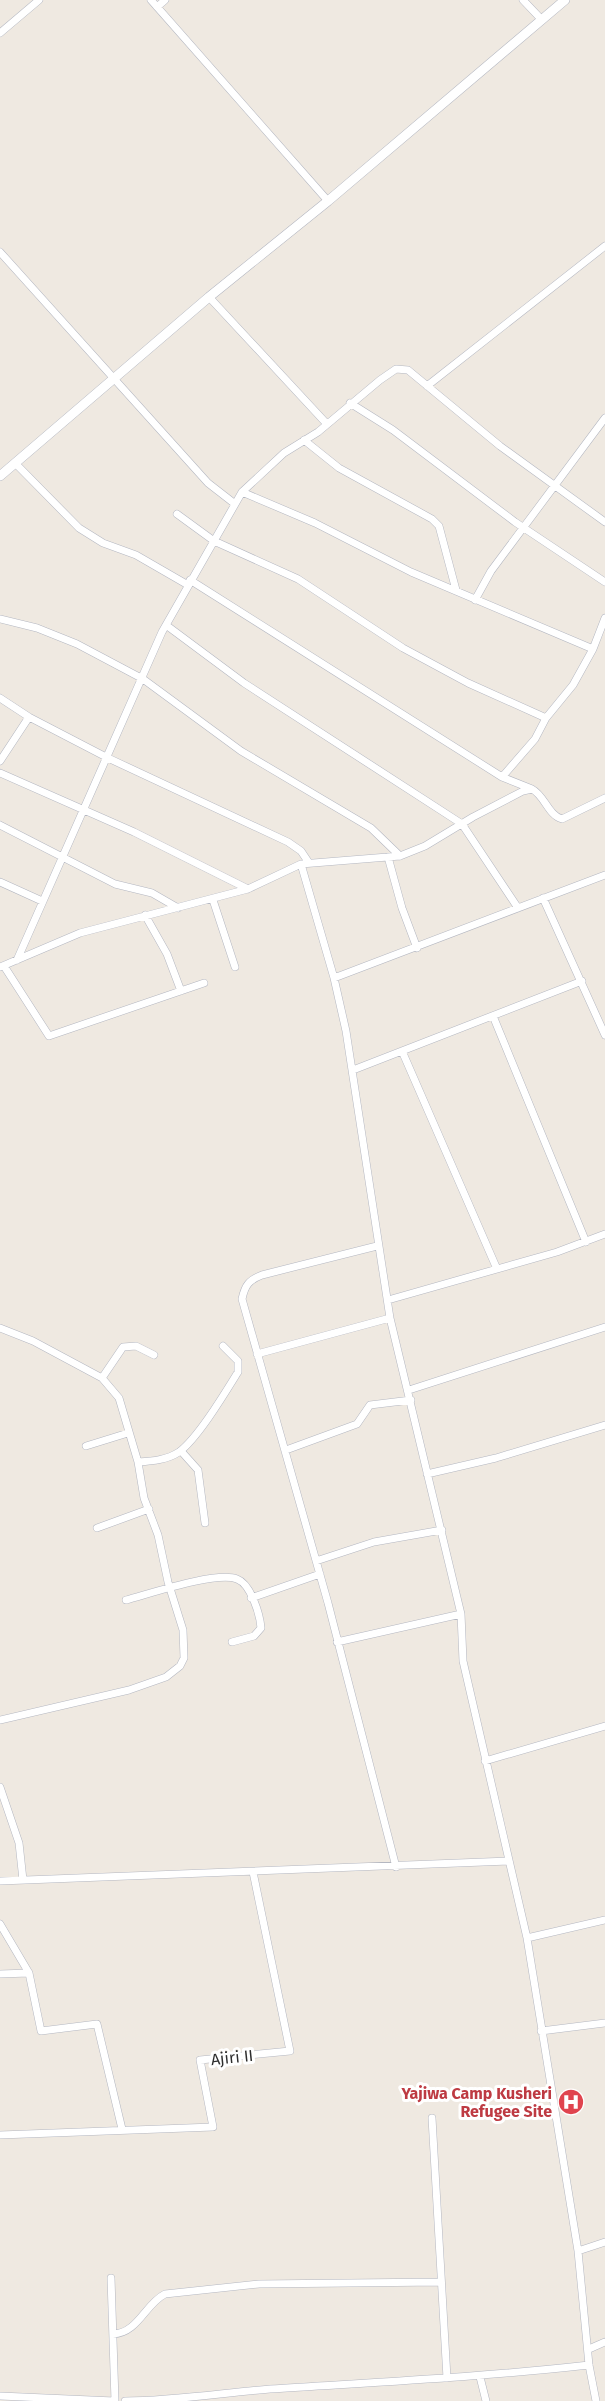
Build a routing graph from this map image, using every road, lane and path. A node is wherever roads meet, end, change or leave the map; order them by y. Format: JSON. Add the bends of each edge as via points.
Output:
{"nodes":[{"id":1,"x":39,"y":0,"type":"edge"},
{"id":2,"x":151,"y":0,"type":"edge"},
{"id":3,"x":165,"y":0,"type":"edge"},
{"id":4,"x":523,"y":0,"type":"edge"},
{"id":5,"x":565,"y":0,"type":"edge"},
{"id":6,"x":157,"y":7,"type":"junction"},
{"id":7,"x":542,"y":20,"type":"junction"},
{"id":8,"x":0,"y":33,"type":"edge"},
{"id":9,"x":328,"y":201,"type":"junction"},
{"id":10,"x":605,"y":246,"type":"edge"},
{"id":11,"x":0,"y":252,"type":"edge"},
{"id":12,"x":209,"y":297,"type":"junction"},
{"id":13,"x":113,"y":380,"type":"junction"},
{"id":14,"x":427,"y":386,"type":"junction"},
{"id":15,"x":350,"y":403,"type":"junction"},
{"id":16,"x":605,"y":418,"type":"edge"},
{"id":17,"x":326,"y":423,"type":"junction"},
{"id":18,"x":304,"y":440,"type":"junction"},
{"id":19,"x":16,"y":464,"type":"junction"},
{"id":20,"x":0,"y":476,"type":"edge"},
{"id":21,"x":554,"y":485,"type":"junction"},
{"id":22,"x":242,"y":492,"type":"junction"},
{"id":23,"x":235,"y":504,"type":"junction"},
{"id":24,"x":177,"y":514,"type":"dead end"},
{"id":25,"x":605,"y":522,"type":"edge"},
{"id":26,"x":524,"y":527,"type":"junction"},
{"id":27,"x":214,"y":541,"type":"junction"},
{"id":28,"x":605,"y":582,"type":"edge"},
{"id":29,"x":189,"y":583,"type":"junction"},
{"id":30,"x":456,"y":590,"type":"junction"},
{"id":31,"x":475,"y":600,"type":"junction"},
{"id":32,"x":605,"y":618,"type":"edge"},
{"id":33,"x":0,"y":619,"type":"edge"},
{"id":34,"x":166,"y":625,"type":"junction"},
{"id":35,"x":593,"y":649,"type":"junction"},
{"id":36,"x":143,"y":679,"type":"junction"},
{"id":37,"x":0,"y":698,"type":"edge"},
{"id":38,"x":29,"y":717,"type":"junction"},
{"id":39,"x":546,"y":718,"type":"junction"},
{"id":40,"x":108,"y":758,"type":"junction"},
{"id":41,"x":0,"y":761,"type":"edge"},
{"id":42,"x":0,"y":773,"type":"edge"},
{"id":43,"x":502,"y":777,"type":"junction"},
{"id":44,"x":532,"y":789,"type":"junction"},
{"id":45,"x":605,"y":798,"type":"edge"},
{"id":46,"x":85,"y":810,"type":"junction"},
{"id":47,"x":462,"y":824,"type":"junction"},
{"id":48,"x":0,"y":825,"type":"edge"},
{"id":49,"x":400,"y":856,"type":"junction"},
{"id":50,"x":388,"y":857,"type":"junction"},
{"id":51,"x":62,"y":858,"type":"junction"},
{"id":52,"x":305,"y":864,"type":"junction"},
{"id":53,"x":605,"y":875,"type":"edge"},
{"id":54,"x":0,"y":882,"type":"edge"},
{"id":55,"x":248,"y":889,"type":"junction"},
{"id":56,"x":543,"y":898,"type":"junction"},
{"id":57,"x":213,"y":900,"type":"junction"},
{"id":58,"x":42,"y":901,"type":"junction"},
{"id":59,"x":178,"y":908,"type":"junction"},
{"id":60,"x":518,"y":908,"type":"junction"},
{"id":61,"x":145,"y":915,"type":"junction"},
{"id":62,"x":417,"y":948,"type":"junction"},
{"id":63,"x":17,"y":960,"type":"junction"},
{"id":64,"x":2,"y":967,"type":"edge"},
{"id":65,"x":235,"y":967,"type":"dead end"},
{"id":66,"x":334,"y":978,"type":"junction"},
{"id":67,"x":582,"y":981,"type":"junction"},
{"id":68,"x":204,"y":983,"type":"dead end"},
{"id":69,"x":181,"y":991,"type":"junction"},
{"id":70,"x":493,"y":1016,"type":"junction"},
{"id":71,"x":605,"y":1035,"type":"edge"},
{"id":72,"x":402,"y":1051,"type":"junction"},
{"id":73,"x":353,"y":1070,"type":"junction"},
{"id":74,"x":605,"y":1234,"type":"edge"},
{"id":75,"x":586,"y":1242,"type":"junction"},
{"id":76,"x":377,"y":1246,"type":"junction"},
{"id":77,"x":497,"y":1269,"type":"junction"},
{"id":78,"x":388,"y":1300,"type":"junction"},
{"id":79,"x":390,"y":1317,"type":"junction"},
{"id":80,"x":605,"y":1327,"type":"edge"},
{"id":81,"x":0,"y":1328,"type":"edge"},
{"id":82,"x":223,"y":1346,"type":"dead end"},
{"id":83,"x":257,"y":1354,"type":"junction"},
{"id":84,"x":154,"y":1355,"type":"dead end"},
{"id":85,"x":102,"y":1378,"type":"junction"},
{"id":86,"x":409,"y":1390,"type":"junction"},
{"id":87,"x":411,"y":1400,"type":"junction"},
{"id":88,"x":605,"y":1425,"type":"edge"},
{"id":89,"x":128,"y":1433,"type":"junction"},
{"id":90,"x":86,"y":1446,"type":"dead end"},
{"id":91,"x":286,"y":1450,"type":"junction"},
{"id":92,"x":181,"y":1451,"type":"junction"},
{"id":93,"x":138,"y":1462,"type":"junction"},
{"id":94,"x":427,"y":1474,"type":"junction"},
{"id":95,"x":149,"y":1509,"type":"junction"},
{"id":96,"x":205,"y":1523,"type":"dead end"},
{"id":97,"x":97,"y":1528,"type":"dead end"},
{"id":98,"x":442,"y":1530,"type":"junction"},
{"id":99,"x":316,"y":1561,"type":"junction"},
{"id":100,"x":320,"y":1574,"type":"junction"},
{"id":101,"x":170,"y":1589,"type":"junction"},
{"id":102,"x":251,"y":1598,"type":"junction"},
{"id":103,"x":126,"y":1600,"type":"dead end"},
{"id":104,"x":461,"y":1614,"type":"junction"},
{"id":105,"x":232,"y":1641,"type":"dead end"},
{"id":106,"x":337,"y":1642,"type":"junction"},
{"id":107,"x":0,"y":1720,"type":"edge"},
{"id":108,"x":605,"y":1726,"type":"edge"},
{"id":109,"x":484,"y":1761,"type":"junction"},
{"id":110,"x":0,"y":1787,"type":"edge"},
{"id":111,"x":510,"y":1861,"type":"junction"},
{"id":112,"x":396,"y":1867,"type":"junction"},
{"id":113,"x":253,"y":1872,"type":"junction"},
{"id":114,"x":23,"y":1880,"type":"junction"},
{"id":115,"x":0,"y":1881,"type":"edge"},
{"id":116,"x":605,"y":1920,"type":"edge"},
{"id":117,"x":0,"y":1924,"type":"edge"},
{"id":118,"x":527,"y":1938,"type":"junction"},
{"id":119,"x":29,"y":1973,"type":"junction"},
{"id":120,"x":0,"y":1974,"type":"edge"},
{"id":121,"x":605,"y":2023,"type":"edge"},
{"id":122,"x":541,"y":2031,"type":"junction"},
{"id":123,"x":432,"y":2118,"type":"dead end"},
{"id":124,"x":122,"y":2129,"type":"junction"},
{"id":125,"x":0,"y":2135,"type":"edge"},
{"id":126,"x":605,"y":2242,"type":"edge"},
{"id":127,"x":578,"y":2251,"type":"junction"},
{"id":128,"x":111,"y":2278,"type":"dead end"},
{"id":129,"x":440,"y":2282,"type":"junction"},
{"id":130,"x":113,"y":2334,"type":"junction"},
{"id":131,"x":605,"y":2342,"type":"edge"},
{"id":132,"x":589,"y":2349,"type":"junction"},
{"id":133,"x":589,"y":2365,"type":"junction"},
{"id":134,"x":480,"y":2377,"type":"junction"},
{"id":135,"x":447,"y":2378,"type":"junction"},
{"id":136,"x":0,"y":2396,"type":"edge"},
{"id":137,"x":115,"y":2401,"type":"edge"},
{"id":138,"x":125,"y":2401,"type":"edge"},
{"id":139,"x":164,"y":2401,"type":"edge"},
{"id":140,"x":486,"y":2401,"type":"edge"},
{"id":141,"x":596,"y":2401,"type":"edge"}],
"edges":[{"from":1,"to":8,"type":"street"},
{"from":2,"to":6,"type":"street"},
{"from":3,"to":6,"type":"street"},
{"from":4,"to":7,"type":"street"},
{"from":5,"to":7,"type":"street"},
{"from":6,"to":9,"type":"street"},
{"from":7,"to":9,"type":"street"},
{"from":9,"to":12,"type":"street"},
{"from":10,"to":14,"type":"street"},
{"from":11,"to":13,"type":"street"},
{"from":12,"to":13,"type":"street"},
{"from":12,"to":17,"type":"street"},
{"from":13,"to":19,"type":"street"},
{"from":13,"to":23,"type":"street","via":[[208,483]]},
{"from":14,"to":15,"type":"street","via":[[408,370],[396,369]]},
{"from":14,"to":21,"type":"street"},
{"from":15,"to":17,"type":"street"},
{"from":15,"to":26,"type":"street"},
{"from":16,"to":21,"type":"street"},
{"from":17,"to":18,"type":"street"},
{"from":18,"to":22,"type":"street"},
{"from":18,"to":30,"type":"street","via":[[339,468],[432,519],[439,526]]},
{"from":19,"to":20,"type":"street"},
{"from":19,"to":29,"type":"street","via":[[79,528]]},
{"from":21,"to":25,"type":"street"},
{"from":21,"to":26,"type":"street"},
{"from":22,"to":23,"type":"street"},
{"from":22,"to":30,"type":"street"},
{"from":23,"to":27,"type":"street"},
{"from":24,"to":27,"type":"street"},
{"from":26,"to":28,"type":"street"},
{"from":26,"to":31,"type":"street"},
{"from":27,"to":29,"type":"street"},
{"from":27,"to":39,"type":"street","via":[[298,579],[403,648]]},
{"from":29,"to":34,"type":"street"},
{"from":29,"to":43,"type":"street"},
{"from":30,"to":31,"type":"street"},
{"from":31,"to":35,"type":"street"},
{"from":32,"to":35,"type":"street"},
{"from":33,"to":36,"type":"street","via":[[77,644]]},
{"from":34,"to":36,"type":"street"},
{"from":34,"to":47,"type":"street","via":[[244,683]]},
{"from":35,"to":39,"type":"street","via":[[573,685]]},
{"from":36,"to":40,"type":"street"},
{"from":36,"to":49,"type":"street","via":[[241,751],[371,828]]},
{"from":37,"to":38,"type":"street"},
{"from":38,"to":40,"type":"street"},
{"from":38,"to":41,"type":"street"},
{"from":39,"to":43,"type":"street","via":[[535,739]]},
{"from":40,"to":46,"type":"street"},
{"from":40,"to":52,"type":"street","via":[[288,842],[301,851]]},
{"from":42,"to":46,"type":"street"},
{"from":43,"to":44,"type":"street"},
{"from":44,"to":45,"type":"street","via":[[558,819]]},
{"from":44,"to":47,"type":"street"},
{"from":46,"to":51,"type":"street"},
{"from":46,"to":55,"type":"street"},
{"from":47,"to":49,"type":"street"},
{"from":47,"to":60,"type":"street"},
{"from":48,"to":51,"type":"street"},
{"from":49,"to":50,"type":"street"},
{"from":50,"to":52,"type":"street"},
{"from":50,"to":62,"type":"street"},
{"from":51,"to":58,"type":"street"},
{"from":51,"to":59,"type":"street","via":[[115,885],[152,893]]},
{"from":52,"to":55,"type":"street"},
{"from":52,"to":66,"type":"street"},
{"from":53,"to":56,"type":"street"},
{"from":54,"to":58,"type":"street"},
{"from":55,"to":57,"type":"street"},
{"from":56,"to":60,"type":"street"},
{"from":56,"to":67,"type":"street"},
{"from":57,"to":59,"type":"street"},
{"from":57,"to":65,"type":"street"},
{"from":58,"to":63,"type":"street"},
{"from":59,"to":61,"type":"street"},
{"from":60,"to":62,"type":"street"},
{"from":61,"to":63,"type":"street","via":[[80,933]]},
{"from":61,"to":69,"type":"street","via":[[167,954]]},
{"from":62,"to":66,"type":"street"},
{"from":63,"to":64,"type":"street"},
{"from":64,"to":69,"type":"street","via":[[49,1036]]},
{"from":66,"to":73,"type":"street"},
{"from":67,"to":70,"type":"street"},
{"from":67,"to":71,"type":"street"},
{"from":68,"to":69,"type":"street"},
{"from":70,"to":72,"type":"street"},
{"from":70,"to":75,"type":"street"},
{"from":72,"to":73,"type":"street"},
{"from":72,"to":77,"type":"street"},
{"from":73,"to":76,"type":"street"},
{"from":74,"to":75,"type":"street"},
{"from":75,"to":77,"type":"street"},
{"from":76,"to":78,"type":"street"},
{"from":76,"to":83,"type":"street","via":[[250,1280],[242,1299]]},
{"from":77,"to":78,"type":"street"},
{"from":78,"to":79,"type":"street"},
{"from":79,"to":83,"type":"street"},
{"from":79,"to":86,"type":"street"},
{"from":80,"to":86,"type":"street"},
{"from":81,"to":85,"type":"street"},
{"from":82,"to":92,"type":"street","via":[[238,1361],[238,1372]]},
{"from":83,"to":91,"type":"street"},
{"from":84,"to":85,"type":"street","via":[[136,1346],[123,1347]]},
{"from":85,"to":89,"type":"street","via":[[119,1398]]},
{"from":86,"to":87,"type":"street"},
{"from":87,"to":91,"type":"street","via":[[370,1406],[357,1424]]},
{"from":87,"to":94,"type":"street"},
{"from":88,"to":94,"type":"street"},
{"from":89,"to":90,"type":"street"},
{"from":89,"to":93,"type":"street"},
{"from":91,"to":99,"type":"street"},
{"from":92,"to":93,"type":"street","via":[[156,1461]]},
{"from":92,"to":96,"type":"street","via":[[198,1470]]},
{"from":93,"to":95,"type":"street"},
{"from":94,"to":98,"type":"street"},
{"from":95,"to":97,"type":"street"},
{"from":95,"to":101,"type":"street","via":[[159,1535]]},
{"from":98,"to":99,"type":"street","via":[[374,1542]]},
{"from":98,"to":104,"type":"street"},
{"from":99,"to":100,"type":"street"},
{"from":100,"to":102,"type":"street"},
{"from":100,"to":106,"type":"street"},
{"from":101,"to":102,"type":"street","via":[[224,1577],[238,1579]]},
{"from":101,"to":103,"type":"street"},
{"from":101,"to":107,"type":"street","via":[[183,1630],[184,1658],[180,1666],[165,1677],[129,1690]]},
{"from":102,"to":105,"type":"street","via":[[261,1628],[254,1636]]},
{"from":104,"to":106,"type":"street"},
{"from":104,"to":109,"type":"street","via":[[463,1661]]},
{"from":106,"to":112,"type":"street"},
{"from":108,"to":109,"type":"street"},
{"from":109,"to":111,"type":"street"},
{"from":110,"to":114,"type":"street","via":[[19,1843]]},
{"from":111,"to":112,"type":"street"},
{"from":111,"to":118,"type":"street"},
{"from":112,"to":113,"type":"street"},
{"from":113,"to":114,"type":"street"},
{"from":113,"to":124,"type":"street","name":"Ajiri II","via":[[290,2051],[200,2060],[213,2127]]},
{"from":114,"to":115,"type":"street"},
{"from":116,"to":118,"type":"street"},
{"from":117,"to":119,"type":"street"},
{"from":118,"to":122,"type":"street"},
{"from":119,"to":120,"type":"street"},
{"from":119,"to":124,"type":"street","via":[[41,2031],[97,2024]]},
{"from":121,"to":122,"type":"street"},
{"from":122,"to":127,"type":"street"},
{"from":123,"to":129,"type":"street"},
{"from":124,"to":125,"type":"street","name":"Ajiri II"},
{"from":126,"to":127,"type":"street"},
{"from":127,"to":132,"type":"street"},
{"from":128,"to":130,"type":"street"},
{"from":129,"to":130,"type":"street","via":[[259,2284],[165,2294],[153,2300],[132,2327]]},
{"from":129,"to":135,"type":"street"},
{"from":130,"to":137,"type":"street"},
{"from":131,"to":132,"type":"street"},
{"from":132,"to":133,"type":"street"},
{"from":133,"to":134,"type":"street"},
{"from":133,"to":141,"type":"street"},
{"from":134,"to":135,"type":"street"},
{"from":134,"to":140,"type":"street"},
{"from":135,"to":139,"type":"street"},
{"from":136,"to":137,"type":"street"},
{"from":138,"to":139,"type":"street"}]}
